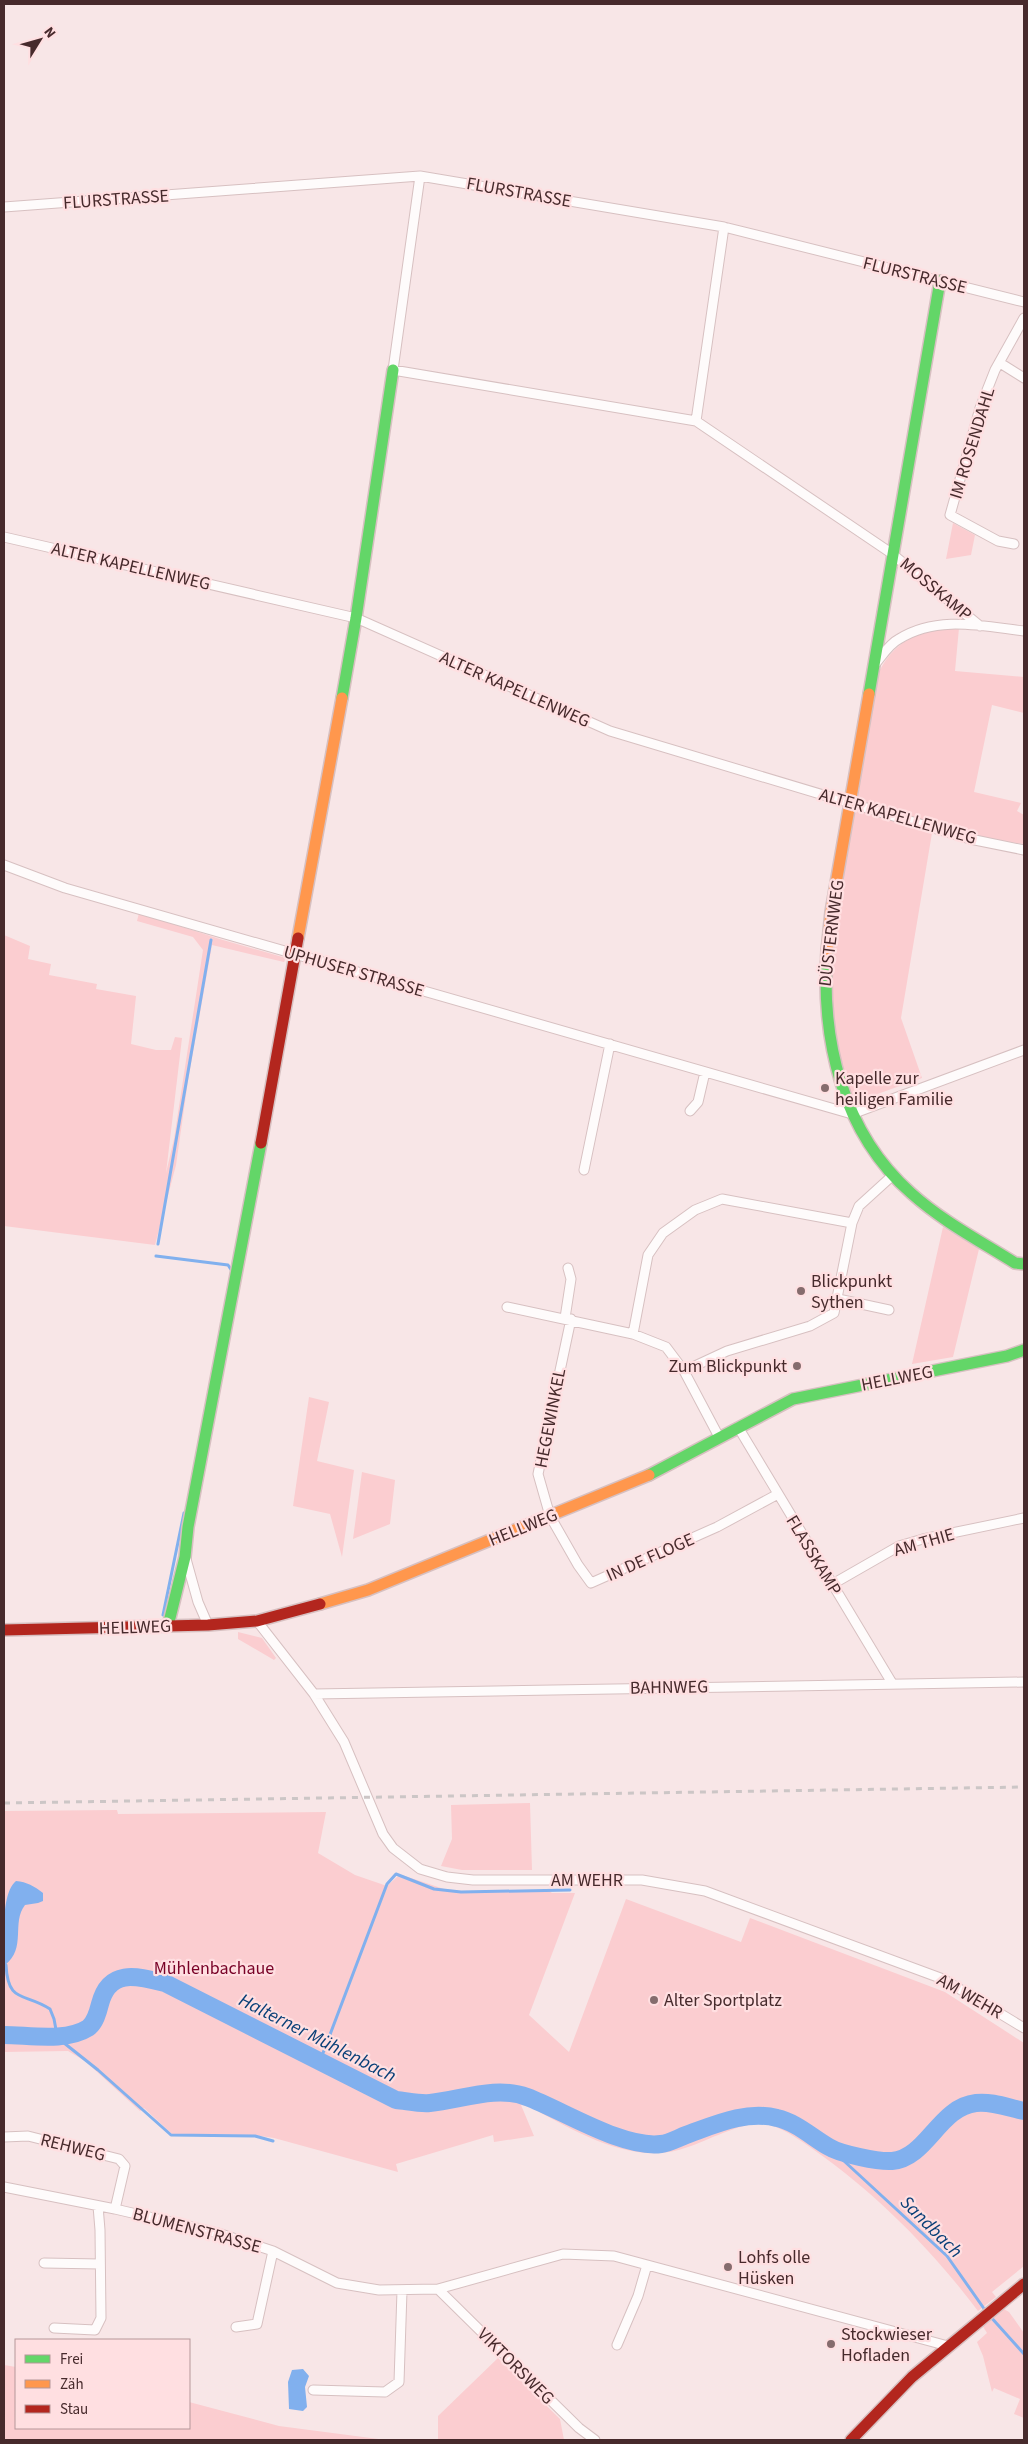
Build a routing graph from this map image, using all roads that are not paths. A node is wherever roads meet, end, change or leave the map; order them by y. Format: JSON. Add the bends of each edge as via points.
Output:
{"nodes":[{"id":1,"x":420,"y":176,"type":"junction"},
{"id":2,"x":4,"y":207,"type":"edge"},
{"id":3,"x":724,"y":227,"type":"junction"},
{"id":4,"x":940,"y":281,"type":"junction"},
{"id":5,"x":1024,"y":302,"type":"edge"},
{"id":6,"x":1024,"y":318,"type":"edge"},
{"id":7,"x":1000,"y":363,"type":"junction"},
{"id":8,"x":393,"y":370,"type":"junction"},
{"id":9,"x":1024,"y":378,"type":"edge"},
{"id":10,"x":696,"y":421,"type":"junction"},
{"id":11,"x":4,"y":537,"type":"edge"},
{"id":12,"x":1014,"y":544,"type":"dead end"},
{"id":13,"x":892,"y":553,"type":"junction"},
{"id":14,"x":356,"y":618,"type":"junction"},
{"id":15,"x":980,"y":626,"type":"junction"},
{"id":16,"x":1024,"y":631,"type":"edge"},
{"id":17,"x":873,"y":666,"type":"junction"},
{"id":18,"x":851,"y":803,"type":"junction"},
{"id":19,"x":1024,"y":850,"type":"edge"},
{"id":20,"x":4,"y":865,"type":"edge"},
{"id":21,"x":294,"y":954,"type":"junction"},
{"id":22,"x":610,"y":1044,"type":"junction"},
{"id":23,"x":1024,"y":1050,"type":"edge"},
{"id":24,"x":705,"y":1072,"type":"junction"},
{"id":25,"x":690,"y":1111,"type":"dead end"},
{"id":26,"x":852,"y":1114,"type":"junction"},
{"id":27,"x":584,"y":1170,"type":"dead end"},
{"id":28,"x":892,"y":1176,"type":"junction"},
{"id":29,"x":852,"y":1223,"type":"junction"},
{"id":30,"x":1024,"y":1264,"type":"edge"},
{"id":31,"x":568,"y":1268,"type":"dead end"},
{"id":32,"x":838,"y":1298,"type":"junction"},
{"id":33,"x":507,"y":1307,"type":"dead end"},
{"id":34,"x":889,"y":1310,"type":"dead end"},
{"id":35,"x":568,"y":1319,"type":"junction"},
{"id":36,"x":633,"y":1334,"type":"junction"},
{"id":37,"x":1024,"y":1350,"type":"edge"},
{"id":38,"x":684,"y":1371,"type":"junction"},
{"id":39,"x":738,"y":1427,"type":"junction"},
{"id":40,"x":719,"y":1437,"type":"junction"},
{"id":41,"x":778,"y":1494,"type":"junction"},
{"id":42,"x":550,"y":1516,"type":"junction"},
{"id":43,"x":1024,"y":1518,"type":"edge"},
{"id":44,"x":185,"y":1556,"type":"junction"},
{"id":45,"x":831,"y":1585,"type":"junction"},
{"id":46,"x":257,"y":1621,"type":"junction"},
{"id":47,"x":208,"y":1625,"type":"junction"},
{"id":48,"x":168,"y":1626,"type":"junction"},
{"id":49,"x":4,"y":1630,"type":"edge"},
{"id":50,"x":1024,"y":1682,"type":"edge"},
{"id":51,"x":892,"y":1683,"type":"junction"},
{"id":52,"x":314,"y":1694,"type":"junction"},
{"id":53,"x":1024,"y":2028,"type":"edge"},
{"id":54,"x":4,"y":2137,"type":"edge"},
{"id":55,"x":4,"y":2187,"type":"edge"},
{"id":56,"x":98,"y":2206,"type":"junction"},
{"id":57,"x":116,"y":2209,"type":"junction"},
{"id":58,"x":273,"y":2251,"type":"junction"},
{"id":59,"x":44,"y":2263,"type":"dead end"},
{"id":60,"x":100,"y":2264,"type":"junction"},
{"id":61,"x":647,"y":2265,"type":"junction"},
{"id":62,"x":1024,"y":2284,"type":"edge"},
{"id":63,"x":438,"y":2289,"type":"junction"},
{"id":64,"x":402,"y":2291,"type":"junction"},
{"id":65,"x":236,"y":2327,"type":"dead end"},
{"id":66,"x":54,"y":2328,"type":"dead end"},
{"id":67,"x":617,"y":2345,"type":"dead end"},
{"id":68,"x":948,"y":2346,"type":"junction"},
{"id":69,"x":313,"y":2390,"type":"dead end"},
{"id":70,"x":578,"y":2428,"type":"junction"},
{"id":71,"x":579,"y":2440,"type":"edge"},
{"id":72,"x":595,"y":2440,"type":"edge"},
{"id":73,"x":851,"y":2440,"type":"edge"}],
"edges":[{"from":1,"to":2,"type":"street","name":"FLURSTRASSE"},
{"from":1,"to":3,"type":"street","name":"FLURSTRASSE"},
{"from":1,"to":8,"type":"street"},
{"from":3,"to":4,"type":"street","name":"FLURSTRASSE"},
{"from":3,"to":10,"type":"street"},
{"from":4,"to":5,"type":"street","name":"FLURSTRASSE"},
{"from":4,"to":13,"type":"street","name":"DÜSTERNWEG"},
{"from":6,"to":7,"type":"street","name":"IM ROSENDAHL"},
{"from":7,"to":9,"type":"street","name":"IM ROSENDAHL"},
{"from":7,"to":12,"type":"street","name":"IM ROSENDAHL","via":[[980,408],[950,515],[998,541]]},
{"from":8,"to":10,"type":"street"},
{"from":8,"to":14,"type":"street"},
{"from":10,"to":13,"type":"street","name":"MOSSKAMP"},
{"from":11,"to":14,"type":"street","name":"ALTER KAPELLENWEG"},
{"from":13,"to":15,"type":"street","name":"MOSSKAMP"},
{"from":13,"to":17,"type":"street","name":"DÜSTERNWEG"},
{"from":14,"to":18,"type":"street","name":"ALTER KAPELLENWEG","via":[[610,731]]},
{"from":14,"to":21,"type":"street"},
{"from":15,"to":16,"type":"street","name":"MOSSKAMP"},
{"from":15,"to":17,"type":"street","name":"MOSSKAMP","via":[[937,624],[915,632],[898,639]]},
{"from":17,"to":18,"type":"street","name":"DÜSTERNWEG"},
{"from":18,"to":19,"type":"street","name":"ALTER KAPELLENWEG","via":[[970,839]]},
{"from":18,"to":26,"type":"street","name":"DÜSTERNWEG","via":[[831,912],[824,994],[830,1051],[837,1079]]},
{"from":20,"to":21,"type":"street","name":"UPHUSER STRASSE","via":[[65,888]]},
{"from":21,"to":22,"type":"street","name":"UPHUSER STRASSE"},
{"from":21,"to":44,"type":"street"},
{"from":22,"to":24,"type":"street","name":"UPHUSER STRASSE"},
{"from":22,"to":27,"type":"street"},
{"from":23,"to":26,"type":"street"},
{"from":24,"to":25,"type":"street","via":[[698,1102]]},
{"from":24,"to":26,"type":"street","name":"UPHUSER STRASSE"},
{"from":26,"to":28,"type":"street","name":"DÜSTERNWEG"},
{"from":28,"to":29,"type":"street","via":[[859,1206]]},
{"from":28,"to":30,"type":"street","name":"DÜSTERNWEG","via":[[952,1225],[1015,1263]]},
{"from":29,"to":32,"type":"street"},
{"from":29,"to":36,"type":"street","via":[[722,1199],[695,1210],[663,1233],[648,1255]]},
{"from":31,"to":35,"type":"street","name":"HEGEWINKEL","via":[[571,1279]]},
{"from":32,"to":34,"type":"street"},
{"from":32,"to":38,"type":"street","via":[[834,1313],[810,1326],[727,1351]]},
{"from":33,"to":35,"type":"street"},
{"from":35,"to":36,"type":"street"},
{"from":35,"to":42,"type":"street","name":"HEGEWINKEL","via":[[538,1474]]},
{"from":36,"to":38,"type":"street","via":[[666,1347]]},
{"from":37,"to":39,"type":"street","name":"HELLWEG","via":[[793,1399]]},
{"from":38,"to":40,"type":"street"},
{"from":39,"to":40,"type":"street","name":"HELLWEG"},
{"from":39,"to":41,"type":"street","name":"FLASSKAMP"},
{"from":40,"to":42,"type":"street","name":"HELLWEG","via":[[633,1483]]},
{"from":41,"to":42,"type":"street","name":"IN DE FLOGE","via":[[717,1527],[591,1583]]},
{"from":41,"to":45,"type":"street","name":"FLASSKAMP"},
{"from":42,"to":46,"type":"street","name":"HELLWEG","via":[[368,1590]]},
{"from":43,"to":45,"type":"street","name":"AM THIE","via":[[899,1546]]},
{"from":44,"to":47,"type":"street"},
{"from":44,"to":48,"type":"street"},
{"from":45,"to":51,"type":"street","name":"FLASSKAMP"},
{"from":46,"to":47,"type":"street","name":"HELLWEG"},
{"from":46,"to":52,"type":"street","name":"AM WEHR"},
{"from":47,"to":48,"type":"street","name":"HELLWEG"},
{"from":48,"to":49,"type":"street","name":"HELLWEG"},
{"from":50,"to":51,"type":"street","name":"BAHNWEG"},
{"from":51,"to":52,"type":"street","name":"BAHNWEG"},
{"from":52,"to":53,"type":"street","name":"AM WEHR","via":[[344,1742],[383,1834],[393,1848],[420,1868],[447,1877],[473,1880],[642,1880],[705,1891],[943,1978]]},
{"from":54,"to":57,"type":"street","name":"REHWEG","via":[[28,2136],[119,2159],[125,2166]]},
{"from":55,"to":56,"type":"street","name":"BLUMENSTRASSE"},
{"from":56,"to":57,"type":"street","name":"BLUMENSTRASSE"},
{"from":56,"to":60,"type":"street"},
{"from":57,"to":58,"type":"street","name":"BLUMENSTRASSE","via":[[218,2233]]},
{"from":58,"to":64,"type":"street","name":"BLUMENSTRASSE","via":[[337,2283]]},
{"from":58,"to":65,"type":"street","via":[[257,2324]]},
{"from":59,"to":60,"type":"street"},
{"from":60,"to":66,"type":"street","via":[[101,2318],[95,2330]]},
{"from":61,"to":63,"type":"street","name":"BLUMENSTRASSE","via":[[614,2256],[563,2254]]},
{"from":61,"to":67,"type":"street"},
{"from":61,"to":68,"type":"street","name":"BLUMENSTRASSE"},
{"from":62,"to":68,"type":"street"},
{"from":63,"to":64,"type":"street","name":"BLUMENSTRASSE"},
{"from":63,"to":70,"type":"street","name":"VIKTORSWEG"},
{"from":64,"to":69,"type":"street","via":[[399,2382],[386,2392]]},
{"from":68,"to":73,"type":"street","via":[[899,2387]]},
{"from":70,"to":71,"type":"street"},
{"from":70,"to":72,"type":"street","name":"VIKTORSWEG"}]}
